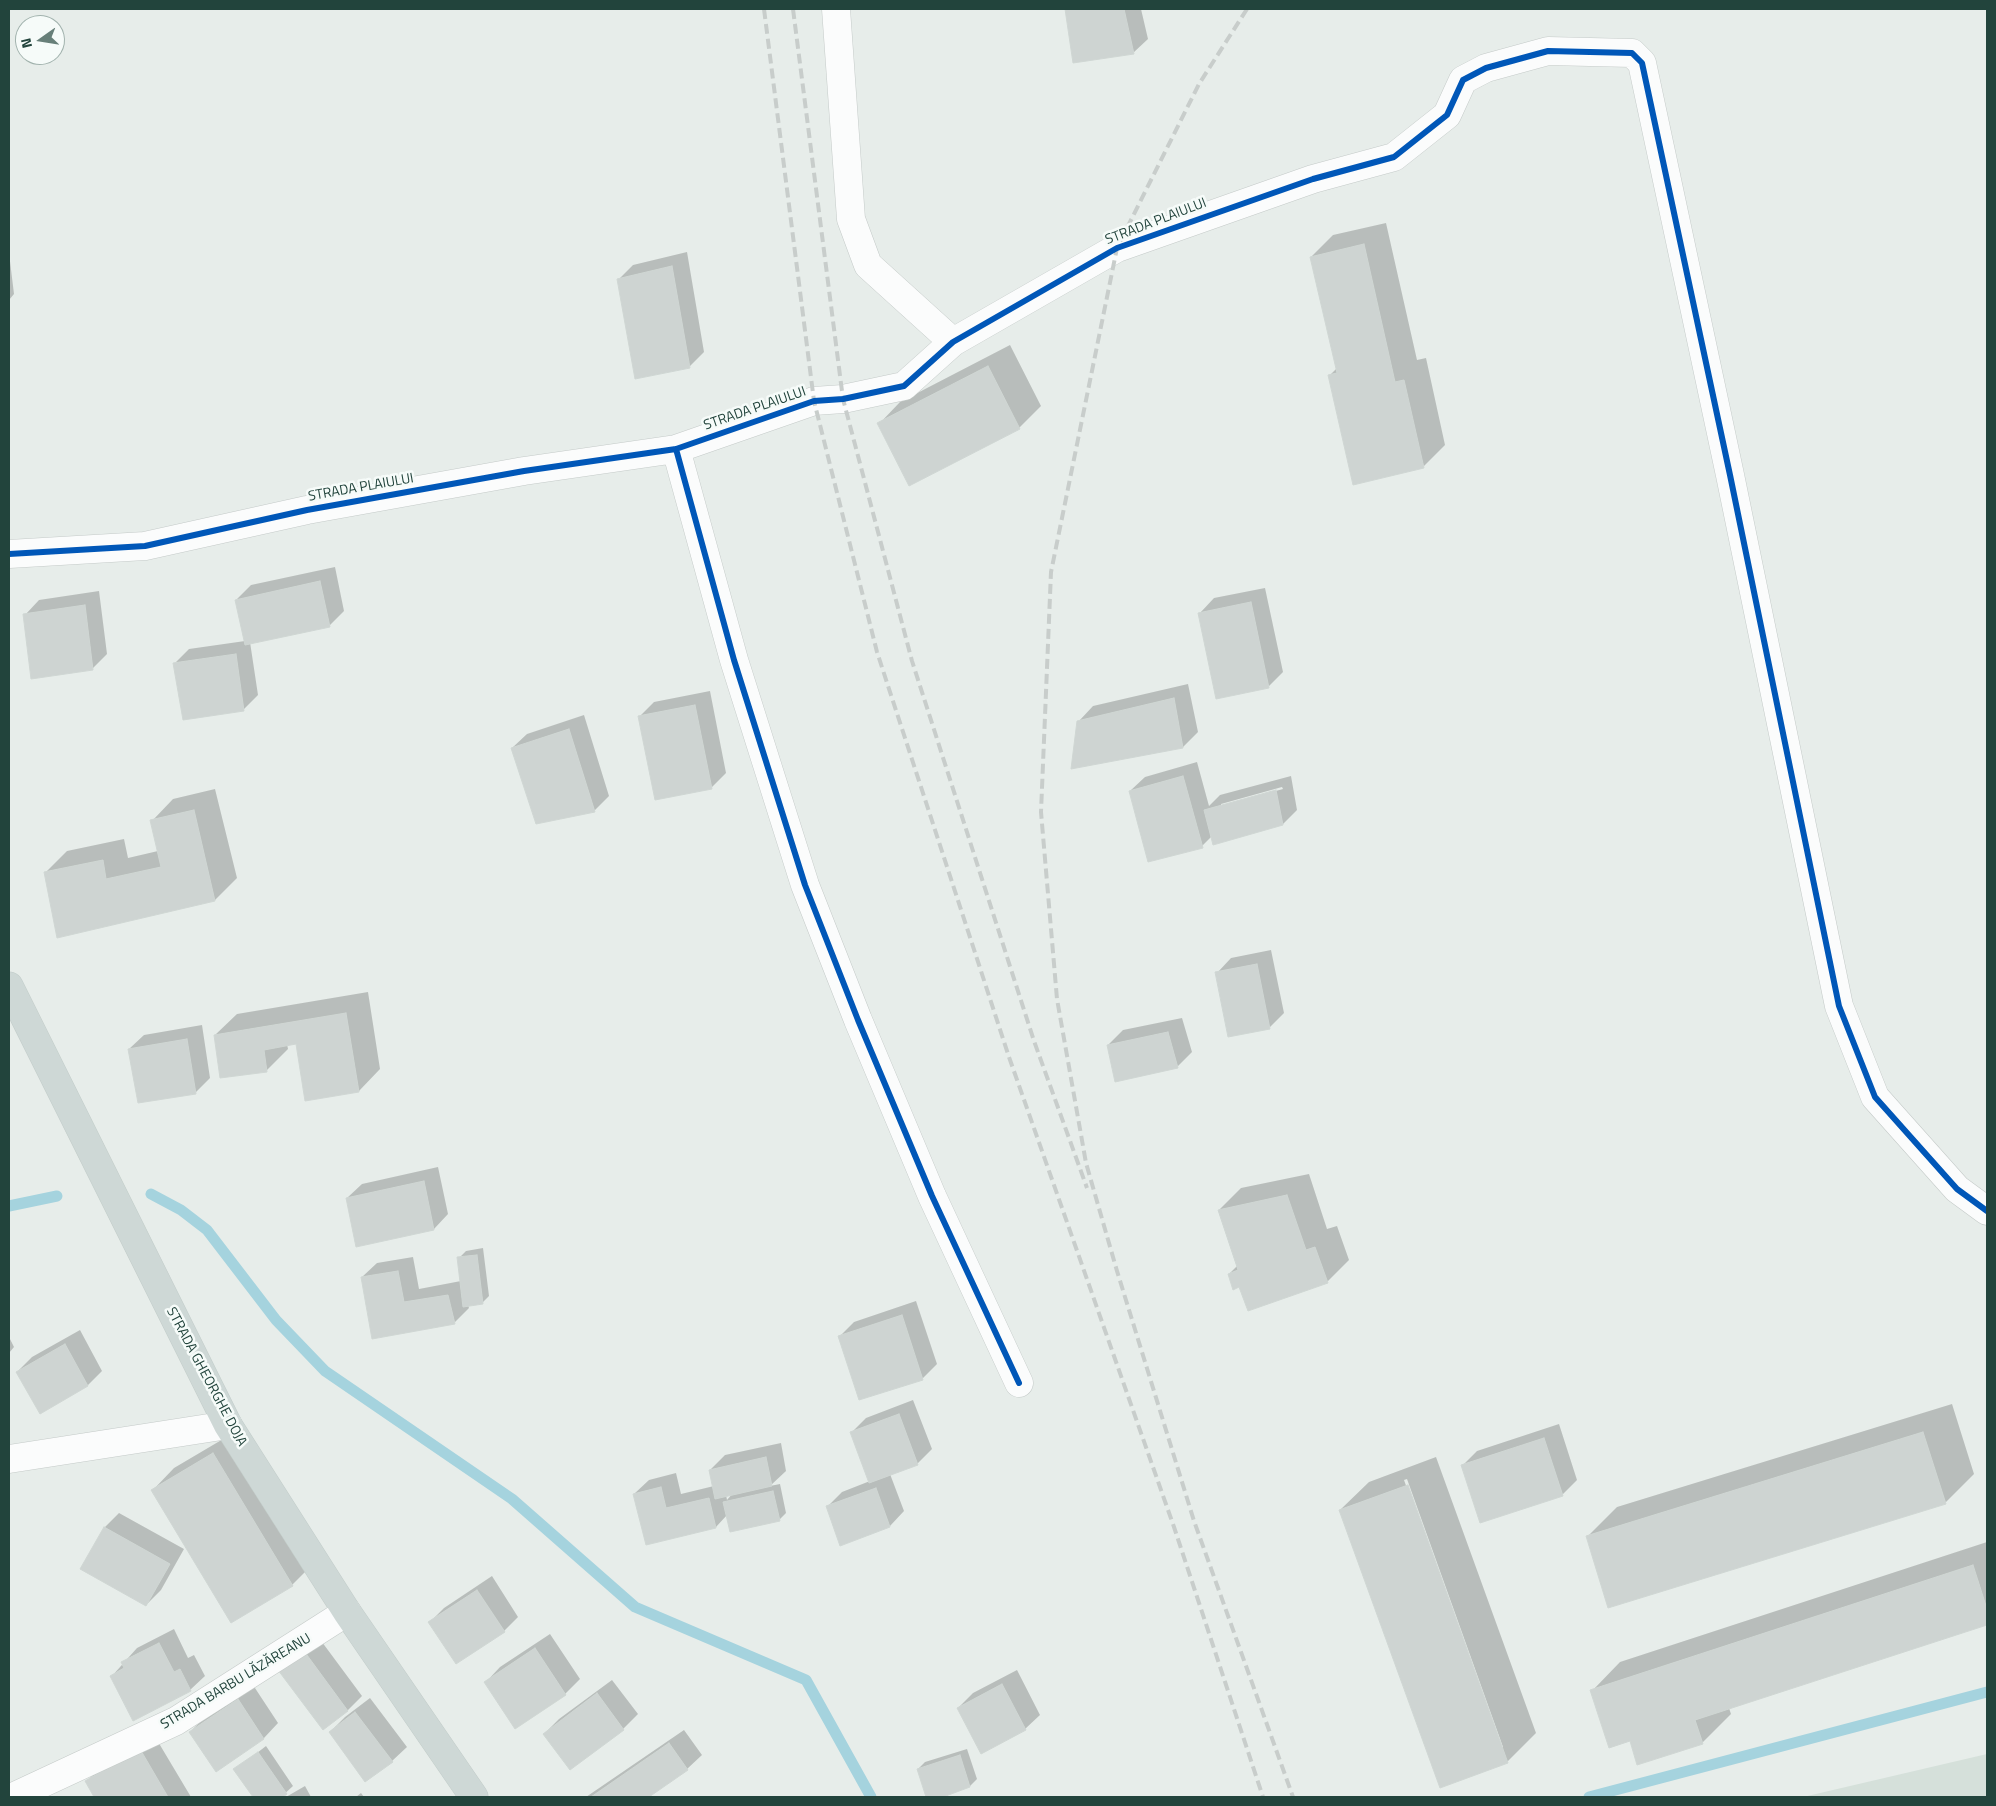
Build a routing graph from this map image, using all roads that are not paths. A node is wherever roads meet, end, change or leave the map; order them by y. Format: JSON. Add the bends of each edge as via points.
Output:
{"nodes":[{"id":1,"x":836,"y":9,"type":"edge"},
{"id":2,"x":953,"y":342,"type":"junction"},
{"id":3,"x":676,"y":449,"type":"junction"},
{"id":4,"x":9,"y":554,"type":"edge"},
{"id":5,"x":9,"y":986,"type":"edge"},
{"id":6,"x":1987,"y":1211,"type":"edge"},
{"id":7,"x":1019,"y":1383,"type":"dead end"},
{"id":8,"x":228,"y":1425,"type":"junction"},
{"id":9,"x":9,"y":1459,"type":"edge"},
{"id":10,"x":347,"y":1612,"type":"junction"},
{"id":11,"x":13,"y":1797,"type":"edge"},
{"id":12,"x":474,"y":1797,"type":"edge"}],
"edges":[{"from":1,"to":2,"type":"street","via":[[851,219],[868,265]]},
{"from":2,"to":3,"type":"street","name":"STRADA PLAIULUI","via":[[904,386],[814,401]]},
{"from":2,"to":6,"type":"street","name":"STRADA PLAIULUI","via":[[1117,248],[1313,179],[1394,157],[1447,115],[1463,80],[1486,68],[1548,51],[1632,53],[1642,63],[1839,1006],[1875,1097],[1957,1189]]},
{"from":3,"to":4,"type":"street","name":"STRADA PLAIULUI","via":[[524,471],[307,510],[145,546]]},
{"from":3,"to":7,"type":"street","via":[[734,660],[805,885],[932,1196]]},
{"from":5,"to":8,"type":"main road","name":"STRADA GHEORGHE DOJA"},
{"from":8,"to":9,"type":"street"},
{"from":8,"to":10,"type":"main road","name":"STRADA GHEORGHE DOJA"},
{"from":10,"to":11,"type":"street","name":"STRADA BARBU LĂZĂREANU","via":[[176,1720]]},
{"from":10,"to":12,"type":"main road","name":"STRADA GHEORGHE DOJA"}]}
